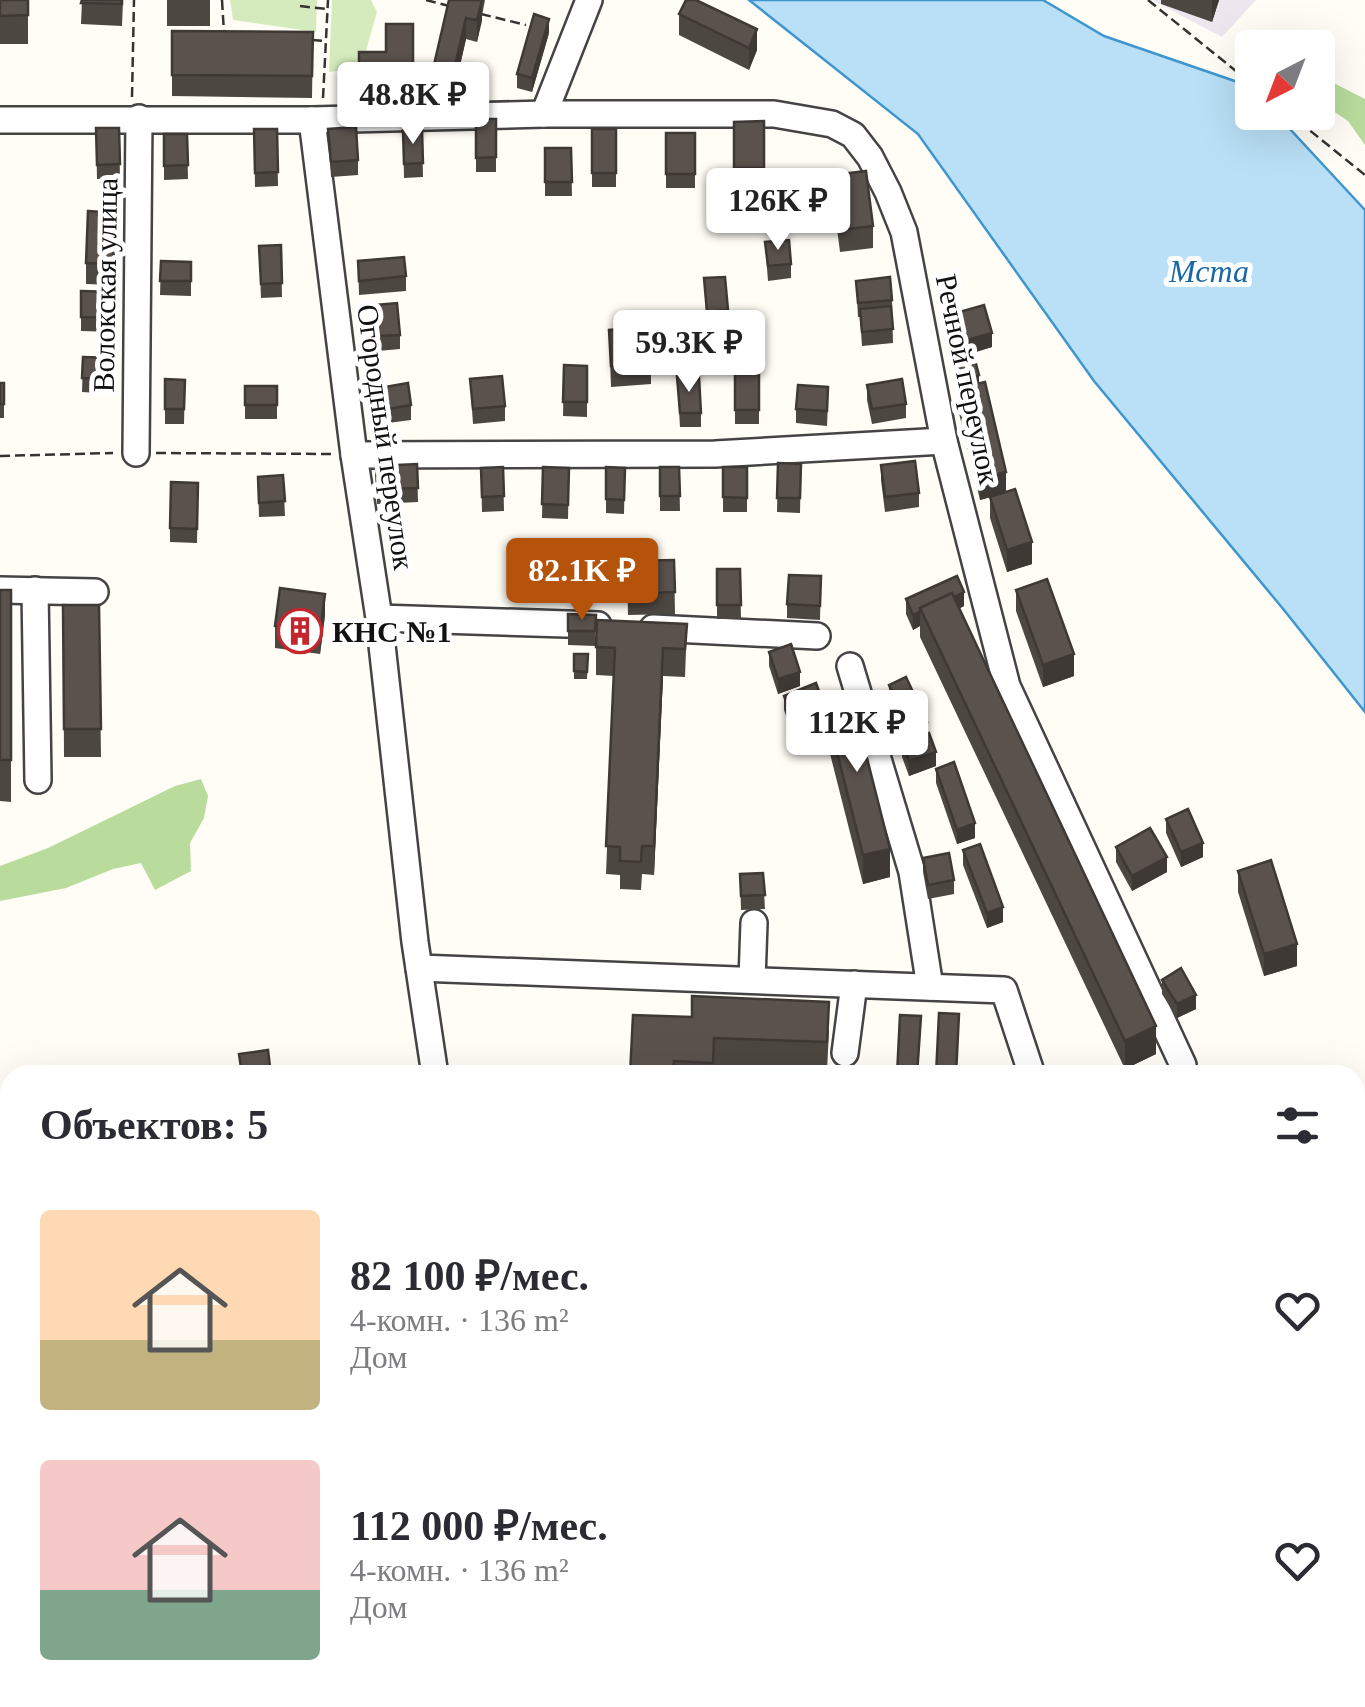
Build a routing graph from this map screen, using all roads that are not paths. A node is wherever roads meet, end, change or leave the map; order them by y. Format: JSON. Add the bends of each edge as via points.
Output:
{"nodes":[{"id":1,"x":589,"y":0,"type":"edge"},
{"id":2,"x":544,"y":114,"type":"junction"},
{"id":3,"x":135,"y":118,"type":"junction"},
{"id":4,"x":0,"y":120,"type":"edge"},
{"id":5,"x":318,"y":120,"type":"junction"},
{"id":6,"x":944,"y":441,"type":"junction"},
{"id":7,"x":136,"y":453,"type":"road end"},
{"id":8,"x":354,"y":454,"type":"junction"},
{"id":9,"x":0,"y":590,"type":"edge"},
{"id":10,"x":35,"y":590,"type":"junction"},
{"id":11,"x":95,"y":592,"type":"dead end"},
{"id":12,"x":378,"y":618,"type":"junction"},
{"id":13,"x":816,"y":636,"type":"dead end"},
{"id":14,"x":850,"y":666,"type":"dead end"},
{"id":15,"x":38,"y":780,"type":"dead end"},
{"id":16,"x":754,"y":922,"type":"dead end"},
{"id":17,"x":419,"y":968,"type":"junction"},
{"id":18,"x":752,"y":980,"type":"junction"},
{"id":19,"x":854,"y":984,"type":"junction"},
{"id":20,"x":930,"y":987,"type":"junction"},
{"id":21,"x":1018,"y":1033,"type":"junction"},
{"id":22,"x":844,"y":1053,"type":"dead end"},
{"id":23,"x":434,"y":1065,"type":"edge"},
{"id":24,"x":1015,"y":1065,"type":"edge"},
{"id":25,"x":1029,"y":1065,"type":"edge"},
{"id":26,"x":1183,"y":1065,"type":"dead end"}],
"edges":[{"from":1,"to":2,"type":"street"},
{"from":2,"to":5,"type":"street","name":"Речной переулок"},
{"from":2,"to":6,"type":"street","name":"Речной переулок","via":[[774,114],[832,124],[853,135],[904,232]]},
{"from":3,"to":4,"type":"street","name":"Речной переулок"},
{"from":3,"to":5,"type":"street","name":"Речной переулок"},
{"from":3,"to":7,"type":"street","name":"Волокская улица"},
{"from":5,"to":8,"type":"street","name":"Огородный переулок"},
{"from":6,"to":8,"type":"street","via":[[715,454]]},
{"from":6,"to":26,"type":"street","name":"Речной переулок","via":[[1008,686]]},
{"from":8,"to":12,"type":"street","name":"Огородный переулок"},
{"from":9,"to":10,"type":"street"},
{"from":10,"to":11,"type":"street"},
{"from":10,"to":15,"type":"street"},
{"from":12,"to":13,"type":"street"},
{"from":12,"to":17,"type":"street","name":"Огородный переулок"},
{"from":14,"to":20,"type":"street","via":[[912,872]]},
{"from":16,"to":18,"type":"street"},
{"from":17,"to":18,"type":"street"},
{"from":17,"to":23,"type":"street","name":"Огородный переулок"},
{"from":18,"to":19,"type":"street"},
{"from":19,"to":20,"type":"street"},
{"from":19,"to":22,"type":"street"},
{"from":20,"to":21,"type":"street","via":[[1004,990]]},
{"from":21,"to":24,"type":"street"},
{"from":21,"to":25,"type":"street"}]}
